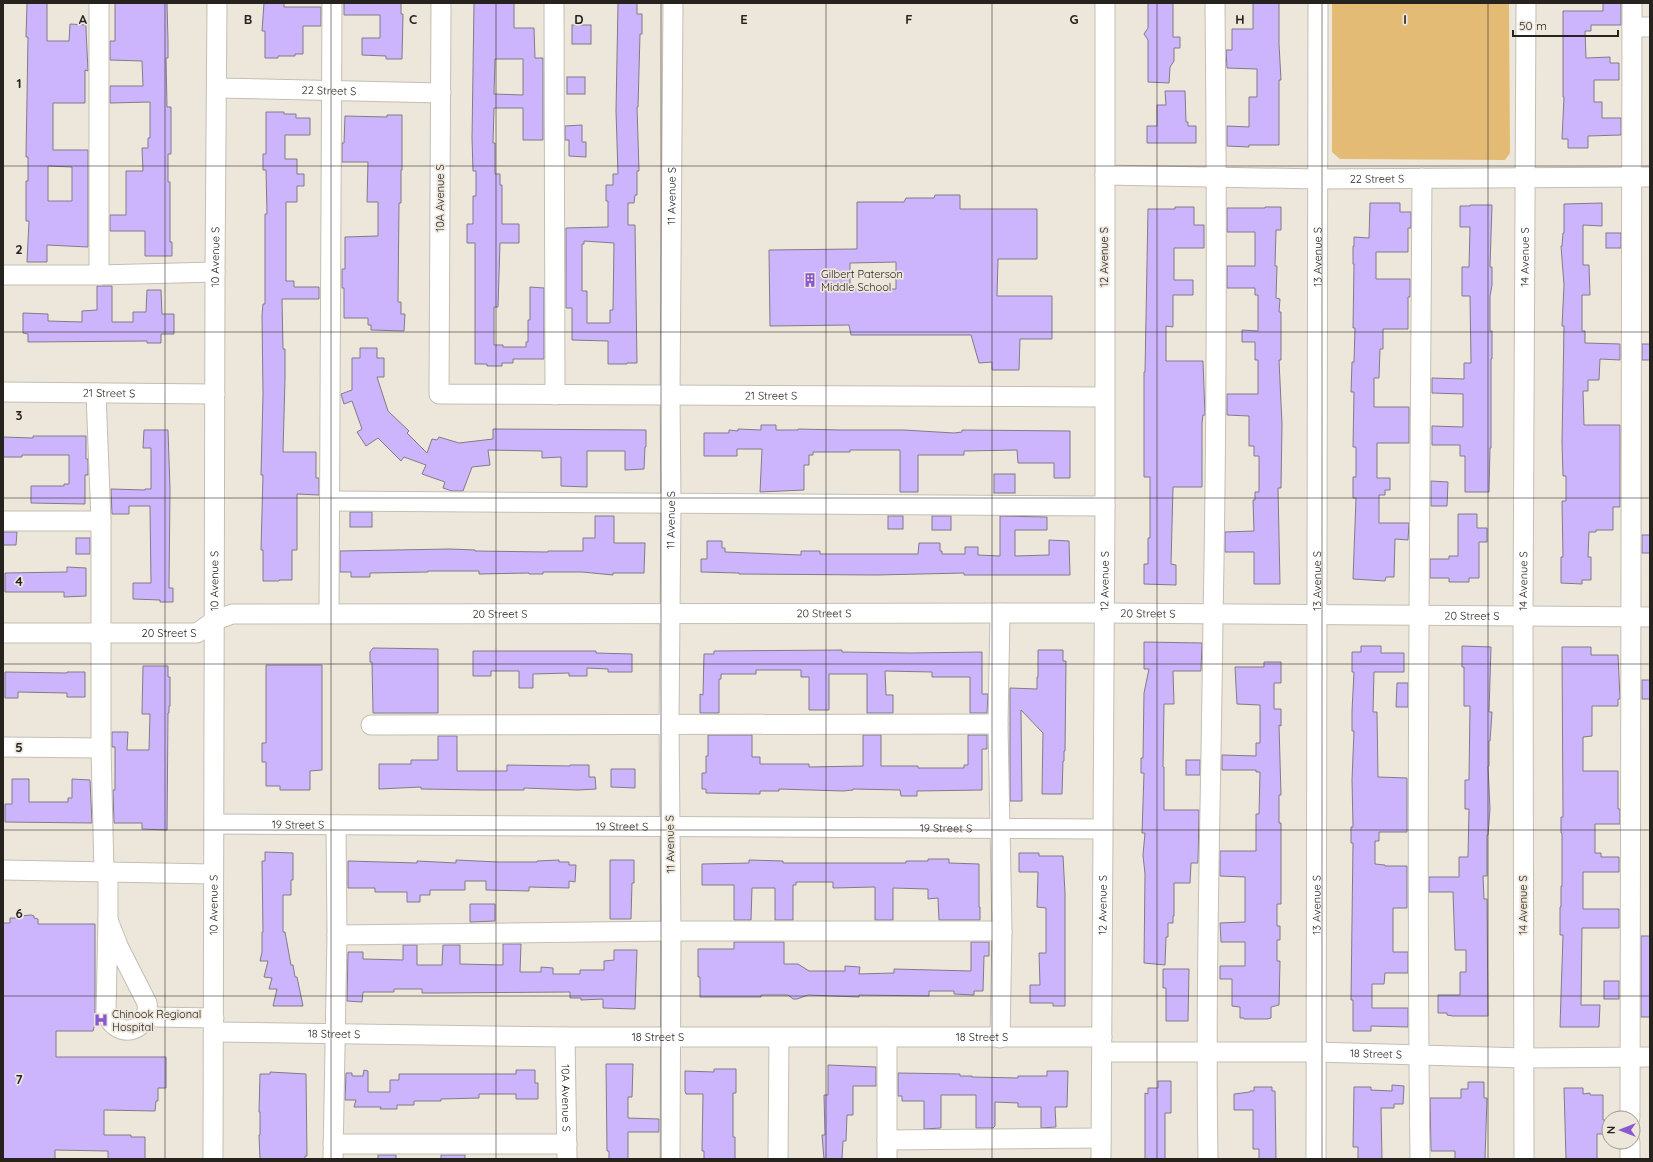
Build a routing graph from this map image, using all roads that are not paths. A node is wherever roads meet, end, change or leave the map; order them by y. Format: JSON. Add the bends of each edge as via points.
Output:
{"nodes":[{"id":1,"x":99,"y":3,"type":"edge"},
{"id":2,"x":217,"y":3,"type":"edge"},
{"id":3,"x":332,"y":3,"type":"edge"},
{"id":4,"x":441,"y":3,"type":"edge"},
{"id":5,"x":554,"y":3,"type":"edge"},
{"id":6,"x":673,"y":3,"type":"edge"},
{"id":7,"x":1106,"y":3,"type":"edge"},
{"id":8,"x":1215,"y":3,"type":"edge"},
{"id":9,"x":1318,"y":3,"type":"edge"},
{"id":10,"x":1526,"y":3,"type":"edge"},
{"id":11,"x":1632,"y":3,"type":"edge"},
{"id":12,"x":1641,"y":27,"type":"edge"},
{"id":13,"x":217,"y":88,"type":"junction"},
{"id":14,"x":331,"y":90,"type":"junction"},
{"id":15,"x":441,"y":93,"type":"junction"},
{"id":16,"x":1105,"y":175,"type":"junction"},
{"id":17,"x":1217,"y":177,"type":"junction"},
{"id":18,"x":1525,"y":177,"type":"junction"},
{"id":19,"x":1641,"y":177,"type":"edge"},
{"id":20,"x":1422,"y":178,"type":"junction"},
{"id":21,"x":1317,"y":179,"type":"junction"},
{"id":22,"x":215,"y":272,"type":"junction"},
{"id":23,"x":3,"y":275,"type":"edge"},
{"id":24,"x":99,"y":275,"type":"junction"},
{"id":25,"x":3,"y":392,"type":"edge"},
{"id":26,"x":96,"y":393,"type":"junction"},
{"id":27,"x":214,"y":394,"type":"junction"},
{"id":28,"x":439,"y":394,"type":"joint"},
{"id":29,"x":555,"y":395,"type":"junction"},
{"id":30,"x":670,"y":396,"type":"junction"},
{"id":31,"x":1104,"y":397,"type":"junction"},
{"id":32,"x":331,"y":501,"type":"junction"},
{"id":33,"x":671,"y":503,"type":"junction"},
{"id":34,"x":1105,"y":506,"type":"junction"},
{"id":35,"x":3,"y":521,"type":"edge"},
{"id":36,"x":101,"y":521,"type":"junction"},
{"id":37,"x":329,"y":613,"type":"junction"},
{"id":38,"x":670,"y":613,"type":"junction"},
{"id":39,"x":1000,"y":613,"type":"junction"},
{"id":40,"x":1104,"y":613,"type":"junction"},
{"id":41,"x":1214,"y":614,"type":"junction"},
{"id":42,"x":1316,"y":615,"type":"junction"},
{"id":43,"x":1419,"y":616,"type":"junction"},
{"id":44,"x":1523,"y":616,"type":"junction"},
{"id":45,"x":1631,"y":617,"type":"junction"},
{"id":46,"x":1650,"y":617,"type":"edge"},
{"id":47,"x":214,"y":621,"type":"junction"},
{"id":48,"x":3,"y":633,"type":"edge"},
{"id":49,"x":101,"y":633,"type":"junction"},
{"id":50,"x":669,"y":724,"type":"junction"},
{"id":51,"x":998,"y":724,"type":"junction"},
{"id":52,"x":371,"y":726,"type":"dead end"},
{"id":53,"x":3,"y":746,"type":"edge"},
{"id":54,"x":101,"y":748,"type":"junction"},
{"id":55,"x":214,"y":824,"type":"junction"},
{"id":56,"x":336,"y":825,"type":"junction"},
{"id":57,"x":669,"y":826,"type":"junction"},
{"id":58,"x":1001,"y":828,"type":"junction"},
{"id":59,"x":1103,"y":829,"type":"junction"},
{"id":60,"x":3,"y":870,"type":"edge"},
{"id":61,"x":106,"y":871,"type":"junction"},
{"id":62,"x":213,"y":874,"type":"junction"},
{"id":63,"x":108,"y":920,"type":"junction"},
{"id":64,"x":671,"y":931,"type":"junction"},
{"id":65,"x":1002,"y":932,"type":"junction"},
{"id":66,"x":337,"y":934,"type":"junction"},
{"id":67,"x":153,"y":1017,"type":"dead end"},
{"id":68,"x":214,"y":1025,"type":"junction"},
{"id":69,"x":334,"y":1034,"type":"junction"},
{"id":70,"x":566,"y":1037,"type":"junction"},
{"id":71,"x":670,"y":1037,"type":"junction"},
{"id":72,"x":887,"y":1037,"type":"junction"},
{"id":73,"x":779,"y":1038,"type":"junction"},
{"id":74,"x":1000,"y":1038,"type":"junction"},
{"id":75,"x":1102,"y":1045,"type":"junction"},
{"id":76,"x":1206,"y":1052,"type":"junction"},
{"id":77,"x":1316,"y":1052,"type":"junction"},
{"id":78,"x":1418,"y":1055,"type":"junction"},
{"id":79,"x":1630,"y":1057,"type":"junction"},
{"id":80,"x":1650,"y":1057,"type":"edge"},
{"id":81,"x":1524,"y":1058,"type":"junction"},
{"id":82,"x":1630,"y":1110,"type":"edge"},
{"id":83,"x":1101,"y":1138,"type":"junction"},
{"id":84,"x":887,"y":1140,"type":"junction"},
{"id":85,"x":567,"y":1151,"type":"edge"},
{"id":86,"x":333,"y":1152,"type":"edge"},
{"id":87,"x":213,"y":1159,"type":"edge"},
{"id":88,"x":670,"y":1159,"type":"edge"},
{"id":89,"x":778,"y":1159,"type":"edge"},
{"id":90,"x":887,"y":1159,"type":"edge"},
{"id":91,"x":1101,"y":1159,"type":"edge"},
{"id":92,"x":1208,"y":1159,"type":"edge"},
{"id":93,"x":1316,"y":1159,"type":"edge"},
{"id":94,"x":1420,"y":1159,"type":"edge"},
{"id":95,"x":1524,"y":1159,"type":"edge"}],
"edges":[{"from":1,"to":24,"type":"street"},
{"from":2,"to":13,"type":"street","name":"10 Avenue S"},
{"from":3,"to":14,"type":"street"},
{"from":4,"to":15,"type":"street","name":"10A Avenue S"},
{"from":5,"to":29,"type":"street"},
{"from":6,"to":30,"type":"street","name":"11 Avenue S"},
{"from":7,"to":16,"type":"street","name":"12 Avenue S"},
{"from":8,"to":17,"type":"street"},
{"from":9,"to":21,"type":"street","name":"13 Avenue S"},
{"from":10,"to":18,"type":"street","name":"14 Avenue S"},
{"from":11,"to":12,"type":"street"},
{"from":12,"to":19,"type":"street"},
{"from":13,"to":14,"type":"street","name":"22 Street S"},
{"from":13,"to":22,"type":"street","name":"10 Avenue S"},
{"from":14,"to":15,"type":"street","name":"22 Street S"},
{"from":14,"to":32,"type":"street"},
{"from":15,"to":28,"type":"street","name":"10A Avenue S"},
{"from":16,"to":17,"type":"street","name":"22 Street S"},
{"from":16,"to":31,"type":"street","name":"12 Avenue S"},
{"from":17,"to":21,"type":"street","name":"22 Street S"},
{"from":17,"to":41,"type":"street"},
{"from":18,"to":19,"type":"street","name":"22 Street S"},
{"from":18,"to":20,"type":"street","name":"22 Street S"},
{"from":18,"to":44,"type":"street","name":"14 Avenue S"},
{"from":19,"to":45,"type":"street"},
{"from":20,"to":21,"type":"street","name":"22 Street S"},
{"from":20,"to":43,"type":"street"},
{"from":21,"to":42,"type":"street","name":"13 Avenue S"},
{"from":22,"to":24,"type":"street"},
{"from":22,"to":27,"type":"street","name":"10 Avenue S"},
{"from":23,"to":24,"type":"street"},
{"from":25,"to":26,"type":"street","name":"21 Street S"},
{"from":26,"to":27,"type":"street","name":"21 Street S"},
{"from":26,"to":36,"type":"street"},
{"from":27,"to":47,"type":"street","name":"10 Avenue S"},
{"from":28,"to":29,"type":"street","name":"21 Street S"},
{"from":29,"to":30,"type":"street","name":"21 Street S"},
{"from":30,"to":31,"type":"street","name":"21 Street S"},
{"from":30,"to":33,"type":"street","name":"11 Avenue S"},
{"from":31,"to":34,"type":"street","name":"12 Avenue S"},
{"from":32,"to":33,"type":"street"},
{"from":32,"to":37,"type":"street"},
{"from":33,"to":34,"type":"street"},
{"from":33,"to":38,"type":"street","name":"11 Avenue S"},
{"from":34,"to":40,"type":"street","name":"12 Avenue S"},
{"from":35,"to":36,"type":"street"},
{"from":36,"to":49,"type":"street"},
{"from":37,"to":38,"type":"street","name":"20 Street S"},
{"from":37,"to":47,"type":"street","name":"20 Street S","via":[[232,614]]},
{"from":38,"to":39,"type":"street","name":"20 Street S"},
{"from":38,"to":50,"type":"street","name":"11 Avenue S"},
{"from":39,"to":40,"type":"street","name":"20 Street S"},
{"from":39,"to":51,"type":"street"},
{"from":40,"to":41,"type":"street","name":"20 Street S"},
{"from":40,"to":59,"type":"street","name":"12 Avenue S"},
{"from":41,"to":42,"type":"street","name":"20 Street S"},
{"from":41,"to":76,"type":"street"},
{"from":42,"to":43,"type":"street","name":"20 Street S"},
{"from":42,"to":77,"type":"street","name":"13 Avenue S"},
{"from":43,"to":44,"type":"street","name":"20 Street S"},
{"from":43,"to":78,"type":"street"},
{"from":44,"to":45,"type":"street","name":"20 Street S"},
{"from":44,"to":81,"type":"street","name":"14 Avenue S"},
{"from":45,"to":46,"type":"street","name":"20 Street S"},
{"from":45,"to":79,"type":"street"},
{"from":47,"to":49,"type":"street","name":"20 Street S","via":[[197,633]]},
{"from":47,"to":55,"type":"street","name":"10 Avenue S"},
{"from":48,"to":49,"type":"street","name":"20 Street S"},
{"from":49,"to":54,"type":"street"},
{"from":50,"to":51,"type":"street"},
{"from":50,"to":52,"type":"street"},
{"from":50,"to":57,"type":"street","name":"11 Avenue S"},
{"from":51,"to":58,"type":"street"},
{"from":53,"to":54,"type":"street"},
{"from":54,"to":61,"type":"street"},
{"from":55,"to":56,"type":"street","name":"19 Street S"},
{"from":55,"to":62,"type":"street","name":"10 Avenue S"},
{"from":56,"to":57,"type":"street","name":"19 Street S"},
{"from":56,"to":66,"type":"street"},
{"from":57,"to":58,"type":"street","name":"19 Street S"},
{"from":57,"to":64,"type":"street","name":"11 Avenue S"},
{"from":58,"to":59,"type":"street","name":"19 Street S"},
{"from":58,"to":65,"type":"street"},
{"from":59,"to":75,"type":"street","name":"12 Avenue S"},
{"from":60,"to":61,"type":"street"},
{"from":61,"to":62,"type":"street"},
{"from":61,"to":63,"type":"street"},
{"from":62,"to":68,"type":"street","name":"10 Avenue S"},
{"from":63,"to":63,"type":"street","via":[[106,1012],[112,1024],[124,1030],[131,1030],[143,1023],[148,1010],[147,1003]]},
{"from":64,"to":65,"type":"street"},
{"from":64,"to":66,"type":"street"},
{"from":64,"to":71,"type":"street","name":"11 Avenue S"},
{"from":65,"to":74,"type":"street"},
{"from":66,"to":69,"type":"street"},
{"from":67,"to":68,"type":"street","name":"18 Street S"},
{"from":68,"to":69,"type":"street","name":"18 Street S"},
{"from":68,"to":87,"type":"street","name":"10 Avenue S"},
{"from":69,"to":70,"type":"street","name":"18 Street S"},
{"from":69,"to":86,"type":"street"},
{"from":70,"to":71,"type":"street","name":"18 Street S"},
{"from":70,"to":85,"type":"street","name":"10A Avenue S"},
{"from":71,"to":73,"type":"street","name":"18 Street S"},
{"from":71,"to":88,"type":"street","name":"11 Avenue S"},
{"from":72,"to":73,"type":"street","name":"18 Street S"},
{"from":72,"to":74,"type":"street","name":"18 Street S"},
{"from":72,"to":84,"type":"street"},
{"from":73,"to":89,"type":"street"},
{"from":74,"to":75,"type":"street","name":"18 Street S"},
{"from":75,"to":76,"type":"street","name":"18 Street S"},
{"from":75,"to":83,"type":"street","name":"12 Avenue S"},
{"from":76,"to":77,"type":"street","name":"18 Street S"},
{"from":76,"to":92,"type":"street"},
{"from":77,"to":78,"type":"street","name":"18 Street S"},
{"from":77,"to":93,"type":"street","name":"13 Avenue S"},
{"from":78,"to":81,"type":"street","name":"18 Street S"},
{"from":78,"to":94,"type":"street"},
{"from":79,"to":80,"type":"street","name":"18 Street S"},
{"from":79,"to":81,"type":"street","name":"18 Street S"},
{"from":79,"to":82,"type":"street"},
{"from":81,"to":95,"type":"street","name":"14 Avenue S"},
{"from":83,"to":84,"type":"street"},
{"from":83,"to":91,"type":"street","name":"12 Avenue S"},
{"from":84,"to":90,"type":"street"},
{"from":85,"to":86,"type":"street"}]}
